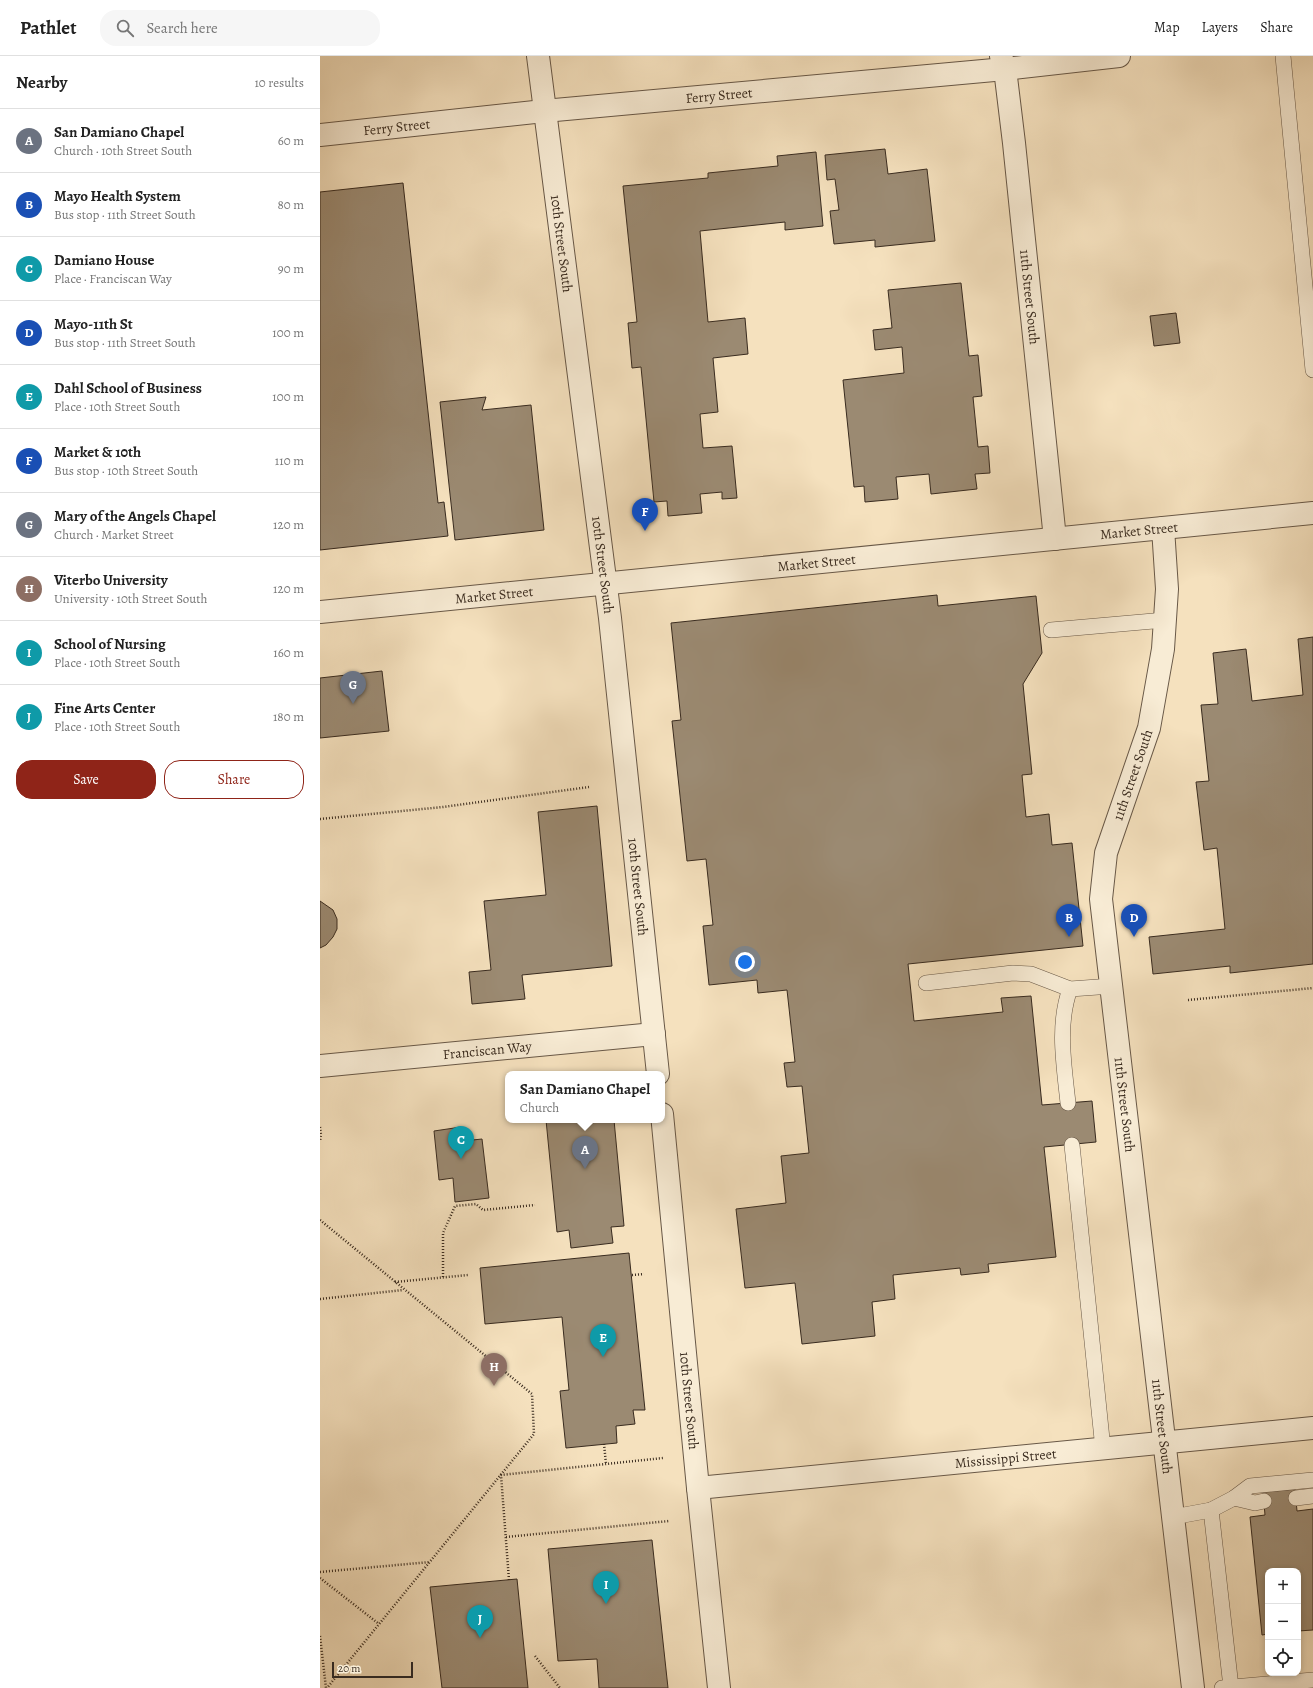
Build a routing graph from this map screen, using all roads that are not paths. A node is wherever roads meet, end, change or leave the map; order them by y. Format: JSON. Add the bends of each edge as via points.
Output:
{"nodes":[{"id":1,"x":538,"y":56,"type":"edge"},
{"id":2,"x":1119,"y":56,"type":"edge"},
{"id":3,"x":1283,"y":56,"type":"edge"},
{"id":4,"x":1003,"y":62,"type":"edge"},
{"id":5,"x":544,"y":111,"type":"junction"},
{"id":6,"x":320,"y":135,"type":"edge"},
{"id":7,"x":1313,"y":370,"type":"edge"},
{"id":8,"x":1313,"y":513,"type":"edge"},
{"id":9,"x":1163,"y":528,"type":"junction"},
{"id":10,"x":1055,"y":539,"type":"junction"},
{"id":11,"x":606,"y":584,"type":"junction"},
{"id":12,"x":320,"y":612,"type":"edge"},
{"id":13,"x":1165,"y":620,"type":"junction"},
{"id":14,"x":1051,"y":630,"type":"dead end"},
{"id":15,"x":926,"y":983,"type":"dead end"},
{"id":16,"x":1112,"y":986,"type":"junction"},
{"id":17,"x":1070,"y":989,"type":"junction"},
{"id":18,"x":654,"y":1034,"type":"junction"},
{"id":19,"x":320,"y":1066,"type":"edge"},
{"id":20,"x":658,"y":1071,"type":"edge"},
{"id":21,"x":1068,"y":1103,"type":"dead end"},
{"id":22,"x":663,"y":1123,"type":"edge"},
{"id":23,"x":1072,"y":1144,"type":"dead end"},
{"id":24,"x":1313,"y":1428,"type":"edge"},
{"id":25,"x":1164,"y":1443,"type":"junction"},
{"id":26,"x":1102,"y":1449,"type":"junction"},
{"id":27,"x":1313,"y":1480,"type":"edge"},
{"id":28,"x":698,"y":1488,"type":"junction"},
{"id":29,"x":1313,"y":1496,"type":"edge"},
{"id":30,"x":1234,"y":1498,"type":"junction"},
{"id":31,"x":1296,"y":1498,"type":"dead end"},
{"id":32,"x":1264,"y":1501,"type":"dead end"},
{"id":33,"x":1211,"y":1510,"type":"junction"},
{"id":34,"x":1173,"y":1517,"type":"junction"},
{"id":35,"x":1313,"y":1680,"type":"edge"},
{"id":36,"x":719,"y":1688,"type":"edge"},
{"id":37,"x":1194,"y":1688,"type":"edge"},
{"id":38,"x":1226,"y":1688,"type":"edge"}],
"edges":[{"from":1,"to":5,"type":"street","name":"10th Street South"},
{"from":2,"to":4,"type":"street","name":"Ferry Street"},
{"from":3,"to":7,"type":"lane"},
{"from":4,"to":5,"type":"street","name":"Ferry Street"},
{"from":4,"to":10,"type":"street","name":"11th Street South"},
{"from":5,"to":6,"type":"street","name":"Ferry Street"},
{"from":5,"to":11,"type":"street","name":"10th Street South"},
{"from":8,"to":9,"type":"street","name":"Market Street"},
{"from":9,"to":10,"type":"street","name":"Market Street"},
{"from":9,"to":13,"type":"street","name":"11th Street South","via":[[1167,589]]},
{"from":10,"to":11,"type":"street","name":"Market Street"},
{"from":11,"to":12,"type":"street","name":"Market Street"},
{"from":11,"to":18,"type":"street","name":"10th Street South"},
{"from":13,"to":14,"type":"lane"},
{"from":13,"to":16,"type":"street","name":"11th Street South","via":[[1163,649],[1149,728],[1106,853],[1101,899]]},
{"from":15,"to":17,"type":"lane","via":[[1013,973],[1031,974]]},
{"from":16,"to":17,"type":"lane"},
{"from":16,"to":25,"type":"street","name":"11th Street South"},
{"from":17,"to":21,"type":"lane","via":[[1065,1004],[1063,1028]]},
{"from":18,"to":19,"type":"street","name":"Franciscan Way"},
{"from":18,"to":20,"type":"street","name":"10th Street South"},
{"from":22,"to":28,"type":"street","name":"10th Street South"},
{"from":23,"to":26,"type":"lane"},
{"from":24,"to":25,"type":"street","name":"Mississippi Street"},
{"from":25,"to":26,"type":"street","name":"Mississippi Street"},
{"from":25,"to":34,"type":"street","name":"11th Street South"},
{"from":26,"to":28,"type":"street","name":"Mississippi Street"},
{"from":27,"to":30,"type":"lane","via":[[1250,1486]]},
{"from":28,"to":36,"type":"street","name":"10th Street South"},
{"from":29,"to":31,"type":"lane"},
{"from":30,"to":32,"type":"lane","via":[[1255,1503]]},
{"from":30,"to":33,"type":"lane"},
{"from":33,"to":34,"type":"lane"},
{"from":33,"to":38,"type":"lane"},
{"from":34,"to":37,"type":"street","name":"11th Street South"},
{"from":35,"to":38,"type":"lane"}]}
